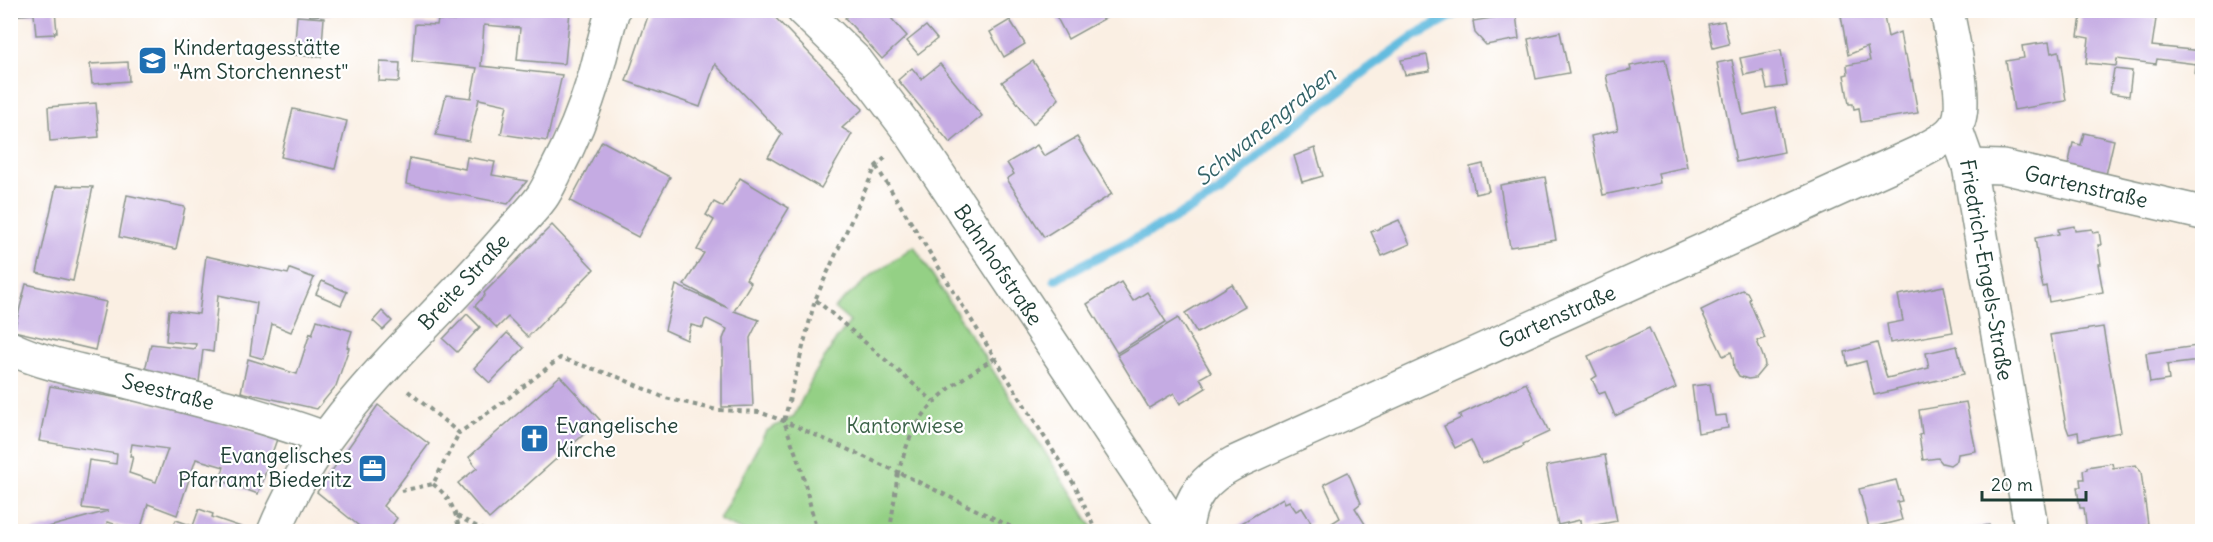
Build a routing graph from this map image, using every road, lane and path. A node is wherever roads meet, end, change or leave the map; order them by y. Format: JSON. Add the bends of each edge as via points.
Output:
{"nodes":[{"id":1,"x":613,"y":10,"type":"edge"},
{"id":2,"x":803,"y":10,"type":"edge"},
{"id":3,"x":1947,"y":10,"type":"edge"},
{"id":4,"x":1955,"y":127,"type":"junction"},
{"id":5,"x":913,"y":136,"type":"junction"},
{"id":6,"x":876,"y":166,"type":"junction"},
{"id":7,"x":1969,"y":166,"type":"junction"},
{"id":8,"x":2202,"y":213,"type":"edge"},
{"id":9,"x":815,"y":300,"type":"junction"},
{"id":10,"x":10,"y":348,"type":"edge"},
{"id":11,"x":995,"y":358,"type":"junction"},
{"id":12,"x":382,"y":368,"type":"junction"},
{"id":13,"x":933,"y":401,"type":"junction"},
{"id":14,"x":784,"y":421,"type":"junction"},
{"id":15,"x":459,"y":433,"type":"junction"},
{"id":16,"x":324,"y":438,"type":"junction"},
{"id":17,"x":898,"y":472,"type":"junction"},
{"id":18,"x":433,"y":484,"type":"junction"},
{"id":19,"x":401,"y":491,"type":"dead end"},
{"id":20,"x":456,"y":515,"type":"junction"},
{"id":21,"x":274,"y":531,"type":"edge"},
{"id":22,"x":460,"y":531,"type":"edge"},
{"id":23,"x":487,"y":531,"type":"edge"},
{"id":24,"x":817,"y":531,"type":"edge"},
{"id":25,"x":857,"y":531,"type":"edge"},
{"id":26,"x":890,"y":531,"type":"edge"},
{"id":27,"x":1022,"y":531,"type":"edge"},
{"id":28,"x":1096,"y":531,"type":"edge"},
{"id":29,"x":1178,"y":531,"type":"edge"},
{"id":30,"x":1186,"y":531,"type":"edge"},
{"id":31,"x":2032,"y":531,"type":"edge"}],
"edges":[{"from":1,"to":12,"type":"street","name":"Breite Straße","via":[[579,120],[542,197]]},
{"from":2,"to":5,"type":"street","name":"Bahnhofstraße","via":[[857,62]]},
{"from":3,"to":4,"type":"street","via":[[1962,96]]},
{"from":4,"to":7,"type":"street","name":"Friedrich-Engels-Straße"},
{"from":4,"to":30,"type":"street","name":"Gartenstraße","via":[[1918,153],[1234,463],[1215,473],[1201,487],[1191,505]]},
{"from":5,"to":6,"type":"path"},
{"from":5,"to":29,"type":"street","name":"Bahnhofstraße"},
{"from":6,"to":9,"type":"path"},
{"from":6,"to":11,"type":"path"},
{"from":7,"to":8,"type":"street","name":"Gartenstraße","via":[[2003,167]]},
{"from":7,"to":31,"type":"street","name":"Friedrich-Engels-Straße"},
{"from":9,"to":13,"type":"path"},
{"from":9,"to":14,"type":"path"},
{"from":10,"to":16,"type":"street","name":"Seestraße","via":[[46,362],[217,403]]},
{"from":11,"to":13,"type":"path","via":[[958,380]]},
{"from":11,"to":28,"type":"path","via":[[1077,489]]},
{"from":12,"to":15,"type":"path"},
{"from":12,"to":16,"type":"street","name":"Breite Straße"},
{"from":13,"to":17,"type":"path","via":[[912,433]]},
{"from":14,"to":15,"type":"path","via":[[759,412],[717,410],[665,398],[560,358]]},
{"from":14,"to":17,"type":"path"},
{"from":14,"to":24,"type":"path"},
{"from":15,"to":18,"type":"path"},
{"from":16,"to":21,"type":"street","name":"Breite Straße","via":[[299,477]]},
{"from":17,"to":26,"type":"path"},
{"from":17,"to":27,"type":"path"},
{"from":18,"to":19,"type":"path"},
{"from":18,"to":20,"type":"path","via":[[447,495]]},
{"from":20,"to":22,"type":"path"},
{"from":20,"to":23,"type":"path"},
{"from":25,"to":26,"type":"path","via":[[880,527]]}]}
